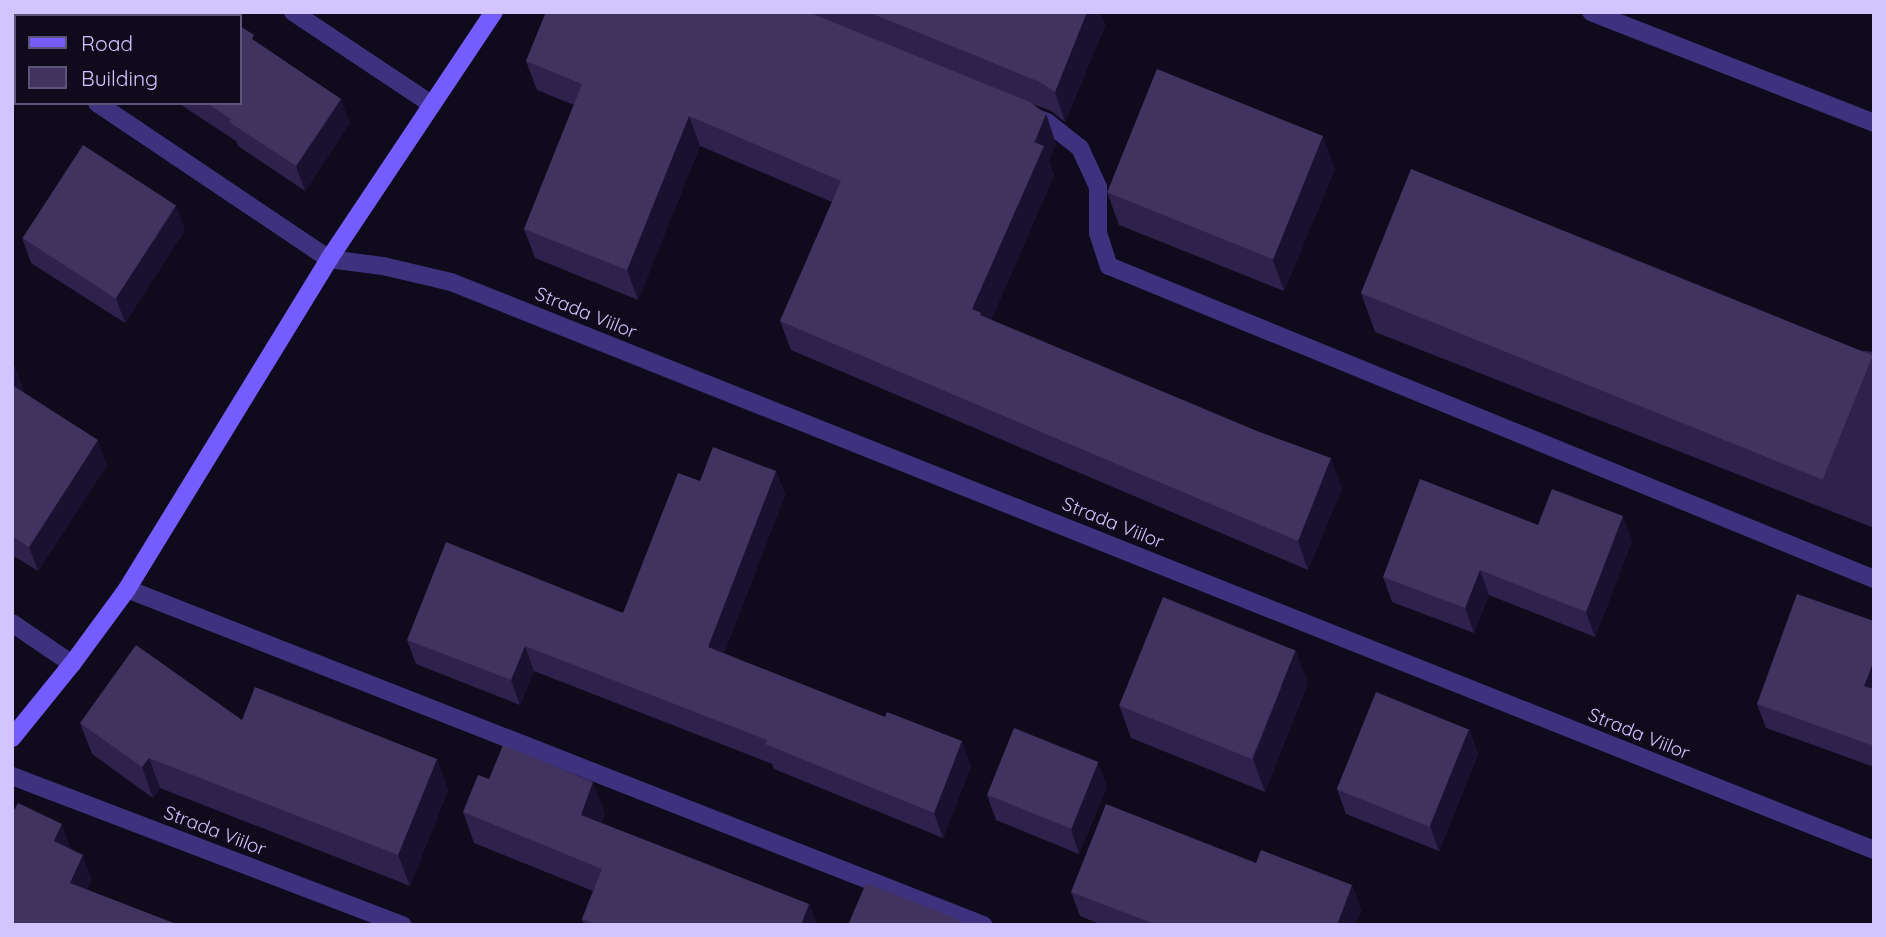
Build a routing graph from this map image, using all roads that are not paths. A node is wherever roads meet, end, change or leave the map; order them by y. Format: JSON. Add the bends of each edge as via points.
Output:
{"nodes":[{"id":1,"x":293,"y":12,"type":"edge"},
{"id":2,"x":494,"y":12,"type":"edge"},
{"id":3,"x":1591,"y":12,"type":"edge"},
{"id":4,"x":431,"y":104,"type":"junction"},
{"id":5,"x":100,"y":105,"type":"edge"},
{"id":6,"x":1008,"y":107,"type":"edge"},
{"id":7,"x":1874,"y":123,"type":"edge"},
{"id":8,"x":329,"y":259,"type":"junction"},
{"id":9,"x":1874,"y":579,"type":"edge"},
{"id":10,"x":127,"y":589,"type":"junction"},
{"id":11,"x":12,"y":623,"type":"edge"},
{"id":12,"x":72,"y":664,"type":"junction"},
{"id":13,"x":12,"y":738,"type":"edge"},
{"id":14,"x":12,"y":776,"type":"edge"},
{"id":15,"x":1874,"y":850,"type":"edge"},
{"id":16,"x":403,"y":925,"type":"edge"},
{"id":17,"x":983,"y":925,"type":"edge"}],
"edges":[{"from":1,"to":4,"type":"street"},
{"from":2,"to":4,"type":"street"},
{"from":3,"to":7,"type":"street"},
{"from":4,"to":8,"type":"street"},
{"from":5,"to":8,"type":"street"},
{"from":6,"to":9,"type":"street","via":[[1047,122],[1080,148],[1098,187],[1098,233],[1109,265]]},
{"from":8,"to":10,"type":"street"},
{"from":8,"to":15,"type":"street","name":"Strada Viilor","via":[[383,265],[451,282]]},
{"from":10,"to":12,"type":"street"},
{"from":10,"to":17,"type":"street"},
{"from":11,"to":12,"type":"street"},
{"from":12,"to":13,"type":"street"},
{"from":14,"to":16,"type":"street","name":"Strada Viilor"}]}
